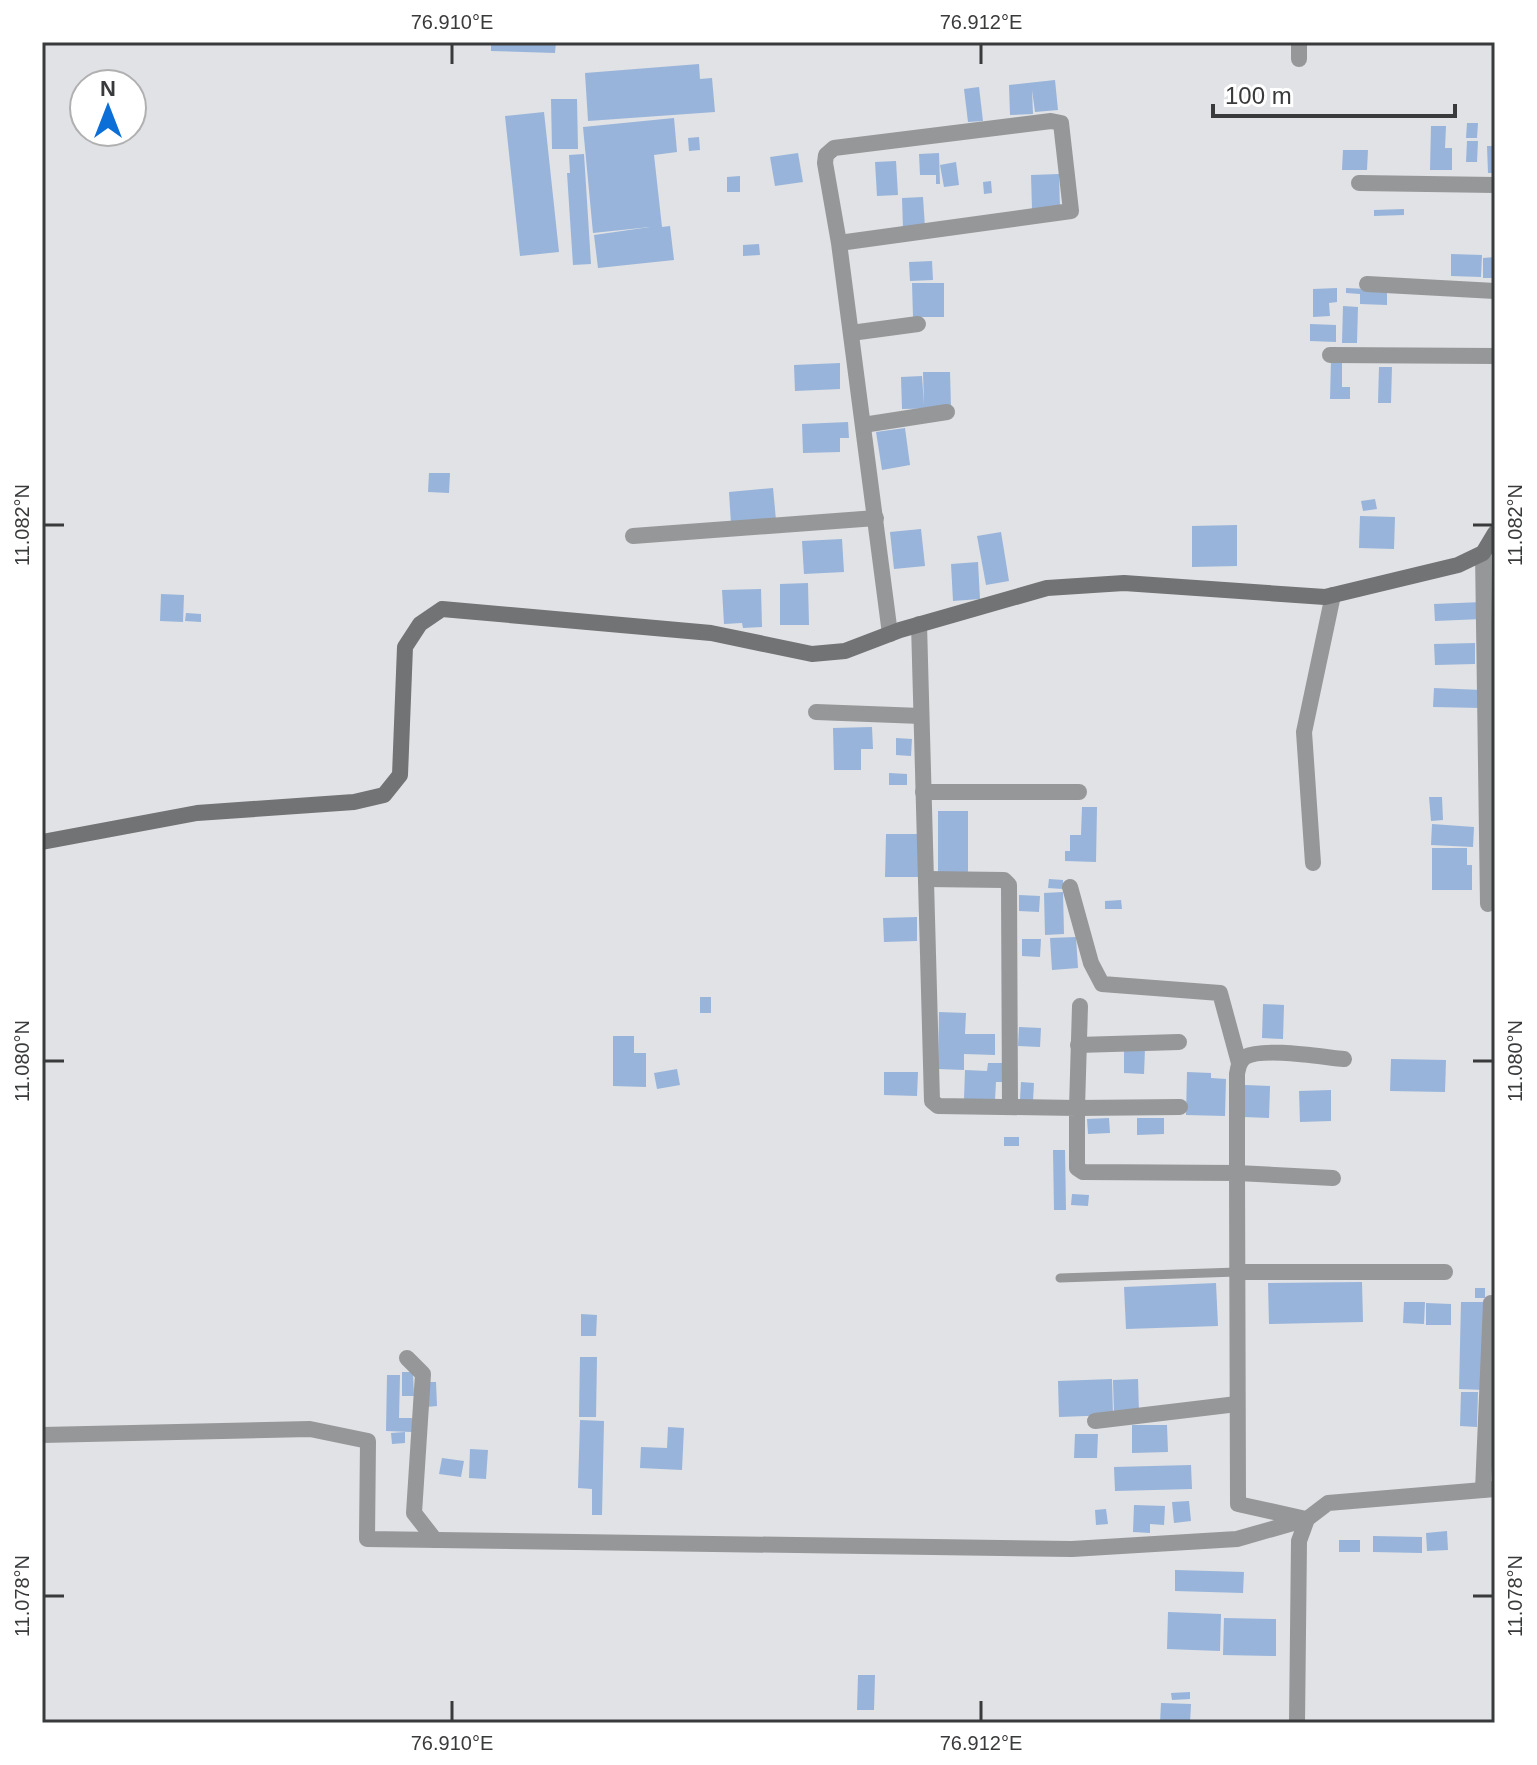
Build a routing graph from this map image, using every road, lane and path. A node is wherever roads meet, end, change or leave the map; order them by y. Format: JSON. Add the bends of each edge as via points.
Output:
{"nodes":[{"id":1,"x":1359,"y":183,"type":"dead end"},
{"id":2,"x":1495,"y":185,"type":"edge"},
{"id":3,"x":839,"y":243,"type":"junction"},
{"id":4,"x":1367,"y":284,"type":"dead end"},
{"id":5,"x":1495,"y":291,"type":"edge"},
{"id":6,"x":918,"y":324,"type":"dead end"},
{"id":7,"x":851,"y":333,"type":"junction"},
{"id":8,"x":1330,"y":355,"type":"dead end"},
{"id":9,"x":1495,"y":356,"type":"edge"},
{"id":10,"x":947,"y":412,"type":"dead end"},
{"id":11,"x":863,"y":425,"type":"junction"},
{"id":12,"x":876,"y":518,"type":"junction"},
{"id":13,"x":1495,"y":533,"type":"edge"},
{"id":14,"x":633,"y":536,"type":"dead end"},
{"id":15,"x":1483,"y":553,"type":"junction"},
{"id":16,"x":1333,"y":595,"type":"junction"},
{"id":17,"x":919,"y":624,"type":"junction"},
{"id":18,"x":890,"y":634,"type":"junction"},
{"id":19,"x":816,"y":712,"type":"dead end"},
{"id":20,"x":921,"y":716,"type":"junction"},
{"id":21,"x":1491,"y":747,"type":"edge"},
{"id":22,"x":923,"y":792,"type":"junction"},
{"id":23,"x":1079,"y":792,"type":"dead end"},
{"id":24,"x":42,"y":842,"type":"edge"},
{"id":25,"x":1313,"y":863,"type":"dead end"},
{"id":26,"x":927,"y":879,"type":"junction"},
{"id":27,"x":1070,"y":887,"type":"dead end"},
{"id":28,"x":1488,"y":904,"type":"dead end"},
{"id":29,"x":1080,"y":1006,"type":"dead end"},
{"id":30,"x":1179,"y":1042,"type":"dead end"},
{"id":31,"x":1078,"y":1045,"type":"junction"},
{"id":32,"x":1344,"y":1059,"type":"dead end"},
{"id":33,"x":1239,"y":1063,"type":"junction"},
{"id":34,"x":1010,"y":1107,"type":"junction"},
{"id":35,"x":1180,"y":1107,"type":"dead end"},
{"id":36,"x":1077,"y":1108,"type":"junction"},
{"id":37,"x":1237,"y":1173,"type":"junction"},
{"id":38,"x":1333,"y":1178,"type":"dead end"},
{"id":39,"x":1237,"y":1272,"type":"junction"},
{"id":40,"x":1445,"y":1272,"type":"dead end"},
{"id":41,"x":1060,"y":1278,"type":"dead end"},
{"id":42,"x":1491,"y":1303,"type":"dead end"},
{"id":43,"x":407,"y":1358,"type":"dead end"},
{"id":44,"x":1237,"y":1404,"type":"junction"},
{"id":45,"x":1095,"y":1421,"type":"dead end"},
{"id":46,"x":42,"y":1435,"type":"edge"},
{"id":47,"x":1489,"y":1489,"type":"edge"},
{"id":48,"x":1307,"y":1519,"type":"junction"},
{"id":49,"x":435,"y":1540,"type":"junction"},
{"id":50,"x":1297,"y":1723,"type":"edge"}],
"edges":[{"from":1,"to":2,"type":"street"},
{"from":3,"to":3,"type":"street","via":[[825,163],[834,148],[1061,123],[1071,211]]},
{"from":3,"to":7,"type":"street"},
{"from":4,"to":5,"type":"street"},
{"from":6,"to":7,"type":"street"},
{"from":7,"to":11,"type":"street"},
{"from":8,"to":9,"type":"street"},
{"from":10,"to":11,"type":"street"},
{"from":11,"to":12,"type":"street"},
{"from":12,"to":14,"type":"street"},
{"from":12,"to":18,"type":"street"},
{"from":13,"to":15,"type":"main road"},
{"from":15,"to":16,"type":"main road","via":[[1458,565]]},
{"from":15,"to":21,"type":"street"},
{"from":16,"to":17,"type":"main road","via":[[1124,583],[1047,588]]},
{"from":16,"to":25,"type":"street","via":[[1304,732]]},
{"from":17,"to":18,"type":"main road"},
{"from":17,"to":20,"type":"street"},
{"from":18,"to":24,"type":"main road","via":[[845,651],[812,654],[711,633],[442,609],[420,624],[405,647],[400,775],[384,795],[354,802],[197,813]]},
{"from":19,"to":20,"type":"street"},
{"from":20,"to":22,"type":"street"},
{"from":21,"to":28,"type":"street"},
{"from":22,"to":23,"type":"street"},
{"from":22,"to":26,"type":"street"},
{"from":26,"to":34,"type":"street","via":[[932,1101],[938,1106]]},
{"from":26,"to":34,"type":"street","via":[[1004,880],[1009,885]]},
{"from":27,"to":33,"type":"street","via":[[1102,984],[1220,993]]},
{"from":29,"to":31,"type":"street"},
{"from":30,"to":31,"type":"street"},
{"from":31,"to":36,"type":"street"},
{"from":32,"to":33,"type":"street","via":[[1263,1053]]},
{"from":33,"to":37,"type":"street"},
{"from":34,"to":36,"type":"street"},
{"from":35,"to":36,"type":"street"},
{"from":36,"to":37,"type":"street","via":[[1079,1171]]},
{"from":37,"to":38,"type":"street"},
{"from":37,"to":39,"type":"street"},
{"from":39,"to":40,"type":"street"},
{"from":39,"to":41,"type":"lane"},
{"from":39,"to":44,"type":"street"},
{"from":42,"to":47,"type":"street"},
{"from":43,"to":49,"type":"street","via":[[423,1374],[414,1513]]},
{"from":44,"to":45,"type":"street"},
{"from":44,"to":48,"type":"street","via":[[1238,1504]]},
{"from":46,"to":49,"type":"street","via":[[310,1429],[368,1441],[367,1539]]},
{"from":47,"to":48,"type":"street","via":[[1328,1503]]},
{"from":48,"to":49,"type":"street","via":[[1237,1539],[1072,1549]]},
{"from":48,"to":50,"type":"street","via":[[1299,1541]]}]}
